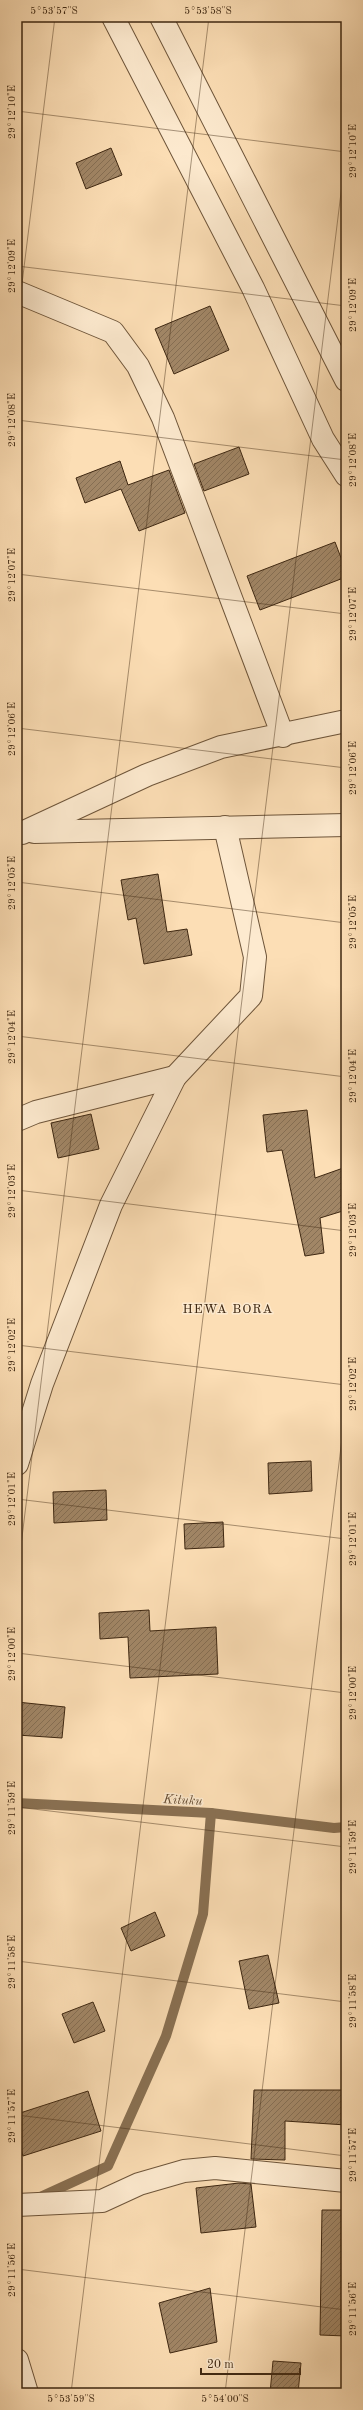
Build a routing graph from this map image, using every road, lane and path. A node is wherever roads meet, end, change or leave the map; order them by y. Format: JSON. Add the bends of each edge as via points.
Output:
{"nodes":[{"id":1,"x":113,"y":17,"type":"edge"},
{"id":2,"x":161,"y":17,"type":"edge"},
{"id":3,"x":17,"y":292,"type":"edge"},
{"id":4,"x":346,"y":380,"type":"edge"},
{"id":5,"x":346,"y":475,"type":"edge"},
{"id":6,"x":346,"y":721,"type":"edge"},
{"id":7,"x":283,"y":736,"type":"junction"},
{"id":8,"x":346,"y":825,"type":"edge"},
{"id":9,"x":225,"y":827,"type":"junction"},
{"id":10,"x":20,"y":833,"type":"edge"},
{"id":11,"x":175,"y":1077,"type":"junction"},
{"id":12,"x":17,"y":1120,"type":"edge"},
{"id":13,"x":17,"y":1464,"type":"edge"},
{"id":14,"x":346,"y":2181,"type":"edge"},
{"id":15,"x":17,"y":2205,"type":"edge"},
{"id":16,"x":17,"y":2360,"type":"edge"},
{"id":17,"x":28,"y":2393,"type":"edge"}],
"edges":[{"from":1,"to":5,"type":"street","via":[[253,288],[324,439]]},
{"from":2,"to":4,"type":"street"},
{"from":3,"to":7,"type":"street","via":[[113,332],[138,366],[162,418]]},
{"from":6,"to":7,"type":"street"},
{"from":7,"to":10,"type":"street","via":[[221,747],[148,775]]},
{"from":8,"to":9,"type":"street"},
{"from":9,"to":10,"type":"street"},
{"from":9,"to":11,"type":"street","via":[[255,957],[251,996]]},
{"from":11,"to":12,"type":"street","via":[[36,1112]]},
{"from":11,"to":13,"type":"street","via":[[111,1205],[42,1384]]},
{"from":14,"to":15,"type":"street","via":[[215,2168],[177,2173],[139,2184],[102,2201]]},
{"from":16,"to":17,"type":"street"}]}
